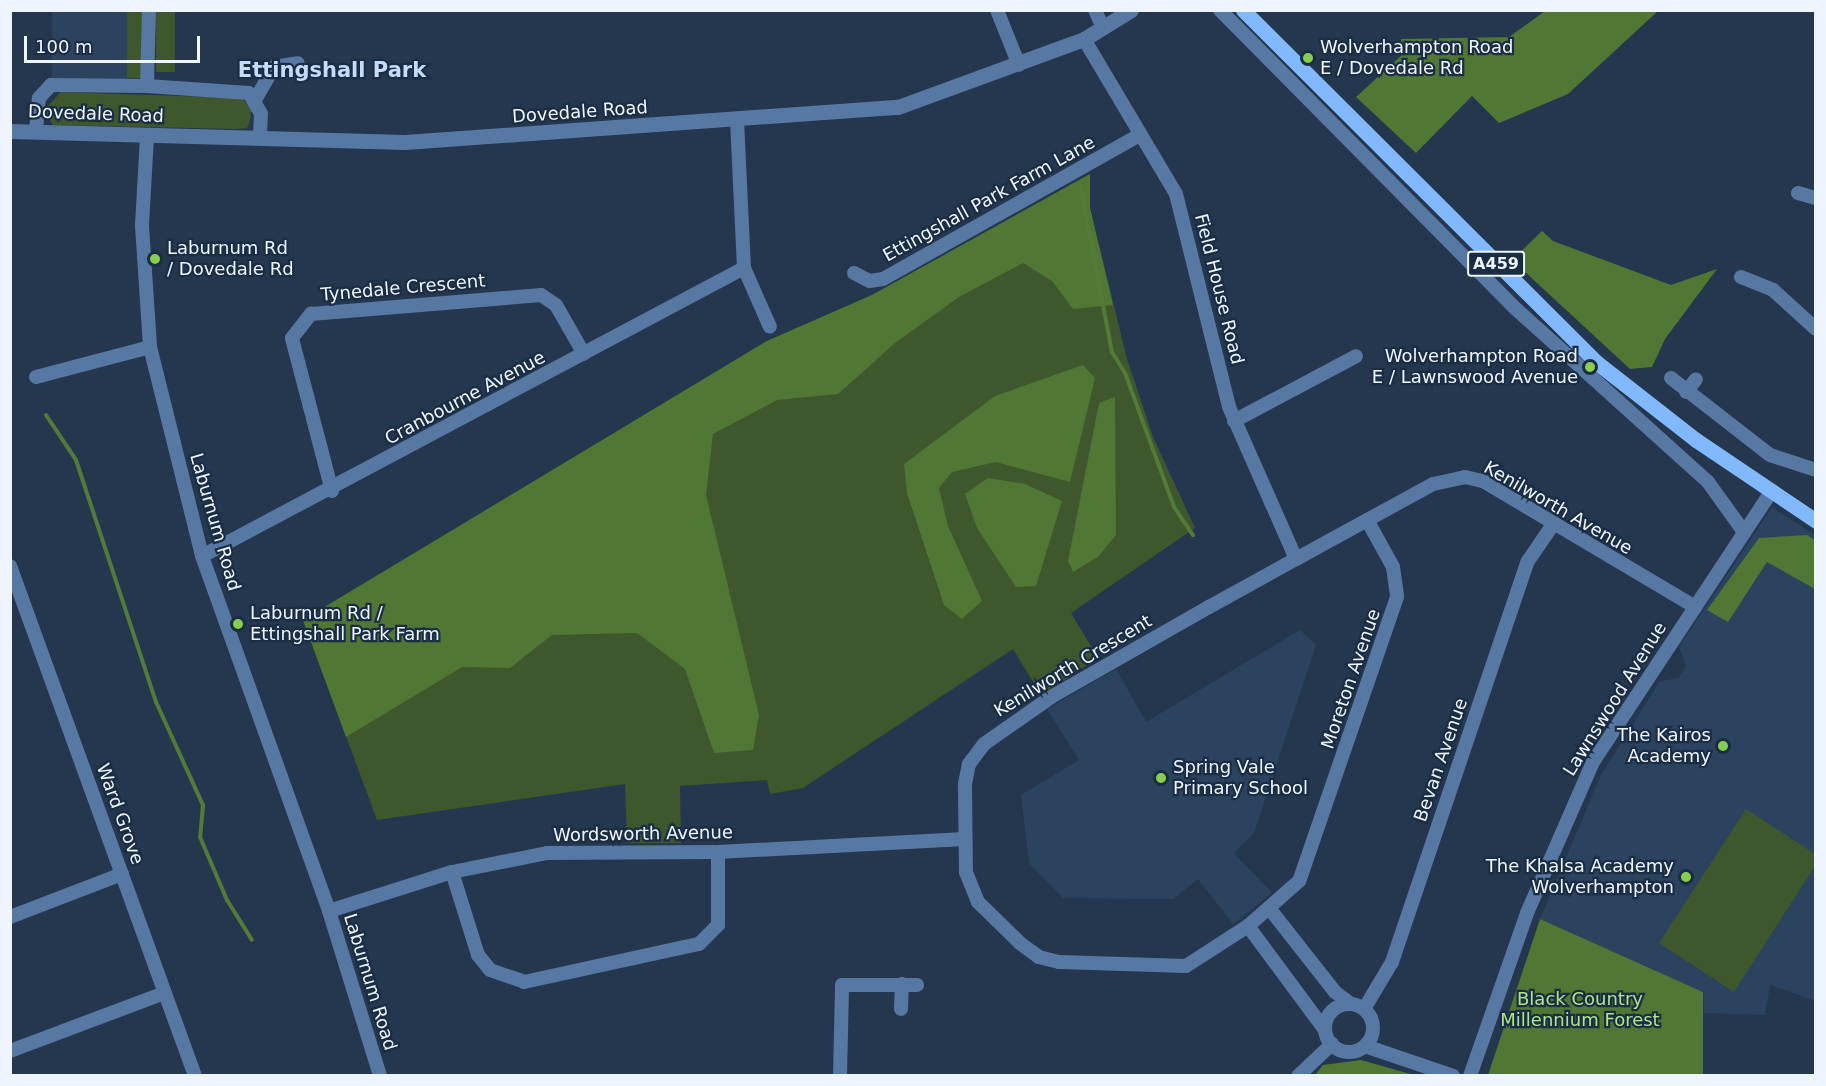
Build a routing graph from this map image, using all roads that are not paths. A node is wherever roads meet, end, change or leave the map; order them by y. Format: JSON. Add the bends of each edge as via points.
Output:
{"nodes":[{"id":1,"x":149,"y":10,"type":"edge"},
{"id":2,"x":997,"y":10,"type":"edge"},
{"id":3,"x":1095,"y":10,"type":"edge"},
{"id":4,"x":1131,"y":10,"type":"edge"},
{"id":5,"x":1220,"y":10,"type":"edge"},
{"id":6,"x":1244,"y":10,"type":"edge"},
{"id":7,"x":1103,"y":28,"type":"junction"},
{"id":8,"x":1084,"y":39,"type":"junction"},
{"id":9,"x":298,"y":63,"type":"dead end"},
{"id":10,"x":1019,"y":65,"type":"junction"},
{"id":11,"x":147,"y":86,"type":"junction"},
{"id":12,"x":255,"y":100,"type":"junction"},
{"id":13,"x":737,"y":120,"type":"junction"},
{"id":14,"x":10,"y":131,"type":"edge"},
{"id":15,"x":36,"y":131,"type":"junction"},
{"id":16,"x":1140,"y":135,"type":"junction"},
{"id":17,"x":147,"y":136,"type":"junction"},
{"id":18,"x":260,"y":136,"type":"junction"},
{"id":19,"x":1798,"y":193,"type":"dead end"},
{"id":20,"x":1815,"y":198,"type":"edge"},
{"id":21,"x":744,"y":268,"type":"junction"},
{"id":22,"x":854,"y":273,"type":"dead end"},
{"id":23,"x":1741,"y":277,"type":"dead end"},
{"id":24,"x":770,"y":327,"type":"dead end"},
{"id":25,"x":1815,"y":329,"type":"edge"},
{"id":26,"x":150,"y":347,"type":"junction"},
{"id":27,"x":584,"y":354,"type":"junction"},
{"id":28,"x":1356,"y":356,"type":"dead end"},
{"id":29,"x":36,"y":377,"type":"dead end"},
{"id":30,"x":1671,"y":378,"type":"dead end"},
{"id":31,"x":1696,"y":379,"type":"dead end"},
{"id":32,"x":1686,"y":392,"type":"junction"},
{"id":33,"x":1234,"y":421,"type":"junction"},
{"id":34,"x":1815,"y":470,"type":"edge"},
{"id":35,"x":332,"y":491,"type":"junction"},
{"id":36,"x":1772,"y":491,"type":"junction"},
{"id":37,"x":1367,"y":520,"type":"junction"},
{"id":38,"x":1815,"y":521,"type":"edge"},
{"id":39,"x":1554,"y":523,"type":"junction"},
{"id":40,"x":1744,"y":532,"type":"junction"},
{"id":41,"x":202,"y":556,"type":"junction"},
{"id":42,"x":1296,"y":559,"type":"junction"},
{"id":43,"x":10,"y":566,"type":"edge"},
{"id":44,"x":1695,"y":607,"type":"junction"},
{"id":45,"x":965,"y":839,"type":"junction"},
{"id":46,"x":718,"y":852,"type":"junction"},
{"id":47,"x":452,"y":872,"type":"junction"},
{"id":48,"x":122,"y":874,"type":"junction"},
{"id":49,"x":1269,"y":908,"type":"junction"},
{"id":50,"x":329,"y":911,"type":"junction"},
{"id":51,"x":10,"y":917,"type":"edge"},
{"id":52,"x":1248,"y":926,"type":"junction"},
{"id":53,"x":902,"y":984,"type":"junction"},
{"id":54,"x":917,"y":985,"type":"dead end"},
{"id":55,"x":165,"y":993,"type":"junction"},
{"id":56,"x":1357,"y":1006,"type":"junction"},
{"id":57,"x":901,"y":1009,"type":"dead end"},
{"id":58,"x":1326,"y":1030,"type":"junction"},
{"id":59,"x":1332,"y":1044,"type":"junction"},
{"id":60,"x":1365,"y":1046,"type":"junction"},
{"id":61,"x":10,"y":1051,"type":"edge"},
{"id":62,"x":195,"y":1076,"type":"edge"},
{"id":63,"x":380,"y":1076,"type":"edge"},
{"id":64,"x":840,"y":1076,"type":"edge"},
{"id":65,"x":1298,"y":1076,"type":"edge"},
{"id":66,"x":1453,"y":1076,"type":"edge"},
{"id":67,"x":1470,"y":1076,"type":"edge"}],
"edges":[{"from":1,"to":11,"type":"street"},
{"from":2,"to":10,"type":"street"},
{"from":3,"to":7,"type":"street"},
{"from":4,"to":7,"type":"street","name":"Dovedale Road"},
{"from":5,"to":40,"type":"street","via":[[1516,309],[1708,482]]},
{"from":6,"to":36,"type":"main road","number":"A459","via":[[1596,362]]},
{"from":7,"to":8,"type":"street","name":"Dovedale Road"},
{"from":8,"to":10,"type":"street","name":"Dovedale Road"},
{"from":8,"to":16,"type":"street","name":"Field House Road"},
{"from":9,"to":12,"type":"street","via":[[268,64]]},
{"from":10,"to":13,"type":"street","name":"Dovedale Road","via":[[898,107]]},
{"from":11,"to":12,"type":"street","via":[[238,90]]},
{"from":11,"to":15,"type":"street","via":[[51,85],[39,98]]},
{"from":12,"to":18,"type":"street"},
{"from":13,"to":18,"type":"street","name":"Dovedale Road","via":[[405,142]]},
{"from":13,"to":21,"type":"street"},
{"from":14,"to":15,"type":"street","name":"Dovedale Road"},
{"from":15,"to":17,"type":"street","name":"Dovedale Road"},
{"from":16,"to":22,"type":"street","name":"Ettingshall Park Farm Lane","via":[[883,279],[870,281]]},
{"from":16,"to":33,"type":"street","name":"Field House Road","via":[[1182,211]]},
{"from":17,"to":18,"type":"street","name":"Dovedale Road"},
{"from":17,"to":26,"type":"street","name":"Laburnum Road","via":[[142,226]]},
{"from":19,"to":20,"type":"street"},
{"from":21,"to":24,"type":"street"},
{"from":21,"to":27,"type":"street","name":"Cranbourne Avenue"},
{"from":23,"to":25,"type":"street","via":[[1773,290]]},
{"from":26,"to":29,"type":"street"},
{"from":26,"to":41,"type":"street","name":"Laburnum Road"},
{"from":27,"to":35,"type":"street","name":"Cranbourne Avenue"},
{"from":27,"to":35,"type":"street","name":"Tynedale Crescent","via":[[556,305],[541,295],[310,314],[294,330],[293,350]]},
{"from":28,"to":33,"type":"street"},
{"from":30,"to":32,"type":"street"},
{"from":31,"to":32,"type":"street"},
{"from":32,"to":34,"type":"street","via":[[1770,455]]},
{"from":33,"to":42,"type":"street","name":"Field House Road"},
{"from":35,"to":41,"type":"street","name":"Cranbourne Avenue"},
{"from":36,"to":38,"type":"main road","number":"A459"},
{"from":36,"to":40,"type":"street","name":"Lawnswood Avenue"},
{"from":37,"to":39,"type":"street","name":"Kenilworth Avenue","via":[[1433,484],[1465,477],[1483,481]]},
{"from":37,"to":42,"type":"street","name":"Kenilworth Crescent"},
{"from":37,"to":49,"type":"street","name":"Moreton Avenue","via":[[1395,574],[1394,609],[1308,864],[1299,881]]},
{"from":39,"to":44,"type":"street","name":"Kenilworth Avenue"},
{"from":39,"to":56,"type":"street","name":"Bevan Avenue","via":[[1528,561],[1392,962]]},
{"from":40,"to":44,"type":"street","name":"Lawnswood Avenue"},
{"from":41,"to":50,"type":"street","name":"Laburnum Road"},
{"from":42,"to":45,"type":"street","name":"Kenilworth Crescent","via":[[1051,697],[984,744],[966,774]]},
{"from":43,"to":48,"type":"street","name":"Ward Grove"},
{"from":44,"to":67,"type":"street","name":"Lawnswood Avenue","via":[[1596,757],[1567,814]]},
{"from":45,"to":46,"type":"street","name":"Wordsworth Avenue"},
{"from":45,"to":52,"type":"street","name":"Kenilworth Crescent","via":[[973,895],[1039,957],[1186,966]]},
{"from":46,"to":47,"type":"street","name":"Wordsworth Avenue","via":[[547,853]]},
{"from":46,"to":47,"type":"street","via":[[721,910],[718,925],[704,940],[614,966],[524,982],[490,970],[478,955]]},
{"from":47,"to":50,"type":"street","name":"Wordsworth Avenue"},
{"from":48,"to":51,"type":"street"},
{"from":48,"to":55,"type":"street","name":"Ward Grove"},
{"from":49,"to":52,"type":"street","name":"Kenilworth Crescent"},
{"from":49,"to":56,"type":"street","via":[[1335,992]]},
{"from":50,"to":63,"type":"street","name":"Laburnum Road"},
{"from":52,"to":58,"type":"street"},
{"from":53,"to":54,"type":"street"},
{"from":53,"to":57,"type":"street"},
{"from":53,"to":64,"type":"street","via":[[842,985]]},
{"from":55,"to":61,"type":"street"},
{"from":55,"to":62,"type":"street","name":"Ward Grove"},
{"from":56,"to":58,"type":"street","via":[[1333,1011]]},
{"from":56,"to":60,"type":"street","via":[[1373,1028]]},
{"from":58,"to":59,"type":"street"},
{"from":59,"to":60,"type":"street","via":[[1350,1052]]},
{"from":59,"to":65,"type":"street"},
{"from":60,"to":66,"type":"street"}]}
